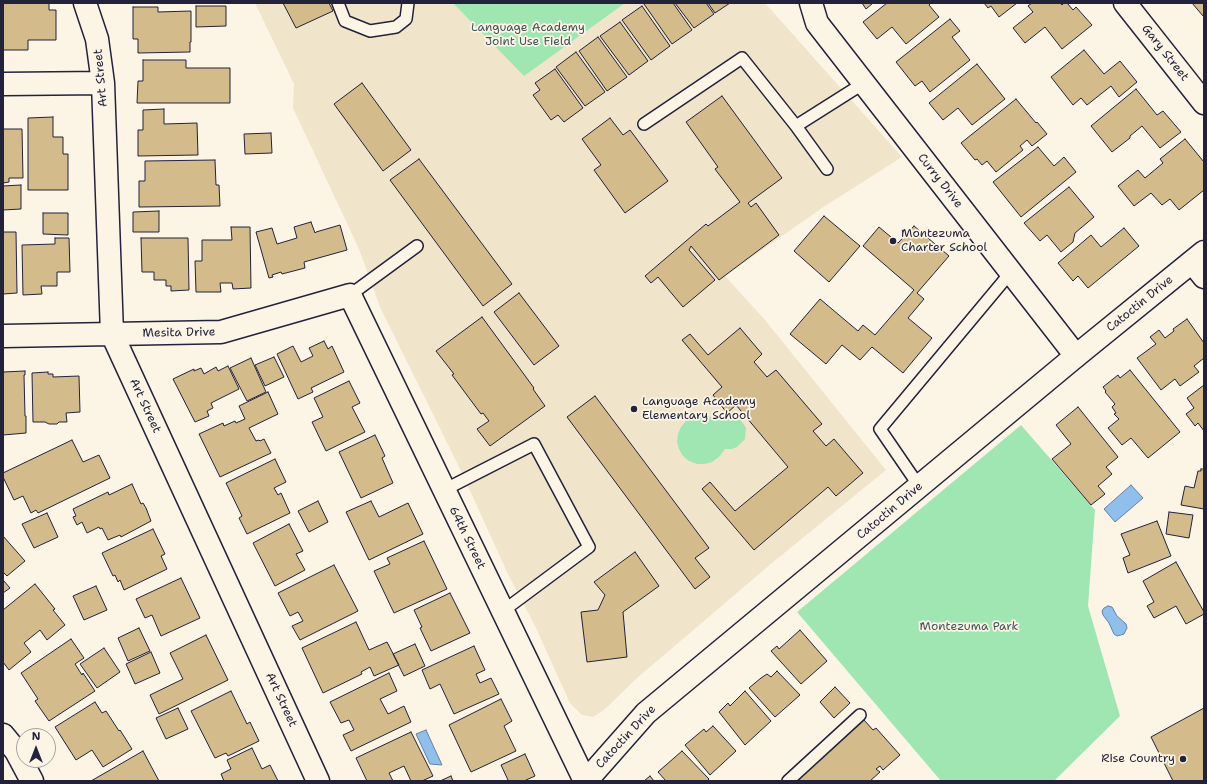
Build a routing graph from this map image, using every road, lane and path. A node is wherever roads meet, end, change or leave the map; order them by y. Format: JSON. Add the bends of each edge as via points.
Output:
{"nodes":[{"id":1,"x":85,"y":3,"type":"edge"},
{"id":2,"x":338,"y":3,"type":"edge"},
{"id":3,"x":408,"y":3,"type":"edge"},
{"id":4,"x":811,"y":3,"type":"edge"},
{"id":5,"x":1125,"y":3,"type":"edge"},
{"id":6,"x":103,"y":83,"type":"junction"},
{"id":7,"x":864,"y":83,"type":"junction"},
{"id":8,"x":3,"y":84,"type":"edge"},
{"id":9,"x":1204,"y":103,"type":"edge"},
{"id":10,"x":644,"y":124,"type":"dead end"},
{"id":11,"x":796,"y":126,"type":"junction"},
{"id":12,"x":827,"y":169,"type":"dead end"},
{"id":13,"x":417,"y":246,"type":"dead end"},
{"id":14,"x":1200,"y":263,"type":"edge"},
{"id":15,"x":1011,"y":272,"type":"junction"},
{"id":16,"x":350,"y":295,"type":"junction"},
{"id":17,"x":112,"y":334,"type":"junction"},
{"id":18,"x":3,"y":336,"type":"edge"},
{"id":19,"x":1076,"y":356,"type":"junction"},
{"id":20,"x":919,"y":486,"type":"junction"},
{"id":21,"x":444,"y":490,"type":"junction"},
{"id":22,"x":503,"y":611,"type":"junction"},
{"id":23,"x":860,"y":715,"type":"dead end"},
{"id":24,"x":3,"y":735,"type":"edge"},
{"id":25,"x":32,"y":781,"type":"edge"},
{"id":26,"x":318,"y":781,"type":"edge"},
{"id":27,"x":586,"y":781,"type":"edge"},
{"id":28,"x":788,"y":781,"type":"edge"}],
"edges":[{"from":1,"to":6,"type":"street","name":"Art Street","via":[[97,39]]},
{"from":2,"to":3,"type":"lane","via":[[345,21],[370,32],[396,27],[406,19]]},
{"from":4,"to":7,"type":"street","name":"Curry Drive","via":[[817,23]]},
{"from":5,"to":9,"type":"street","name":"Gary Street"},
{"from":6,"to":8,"type":"street"},
{"from":6,"to":17,"type":"street","name":"Art Street"},
{"from":7,"to":11,"type":"lane"},
{"from":7,"to":15,"type":"street","name":"Curry Drive"},
{"from":10,"to":11,"type":"lane","via":[[742,58]]},
{"from":11,"to":12,"type":"lane"},
{"from":13,"to":16,"type":"lane"},
{"from":14,"to":19,"type":"street","name":"Catoctin Drive"},
{"from":15,"to":19,"type":"street","name":"Curry Drive"},
{"from":15,"to":20,"type":"lane","via":[[880,429]]},
{"from":16,"to":17,"type":"street","name":"Mesita Drive","via":[[221,332]]},
{"from":16,"to":21,"type":"street","name":"64th Street"},
{"from":17,"to":18,"type":"street","name":"Mesita Drive"},
{"from":17,"to":26,"type":"street","name":"Art Street"},
{"from":19,"to":20,"type":"street","name":"Catoctin Drive"},
{"from":20,"to":27,"type":"street","name":"Catoctin Drive","via":[[646,713]]},
{"from":21,"to":22,"type":"street","name":"64th Street"},
{"from":21,"to":22,"type":"lane","via":[[534,444],[589,547]]},
{"from":22,"to":27,"type":"street","name":"64th Street"},
{"from":23,"to":28,"type":"lane"},
{"from":24,"to":25,"type":"street","via":[[16,751]]}]}
